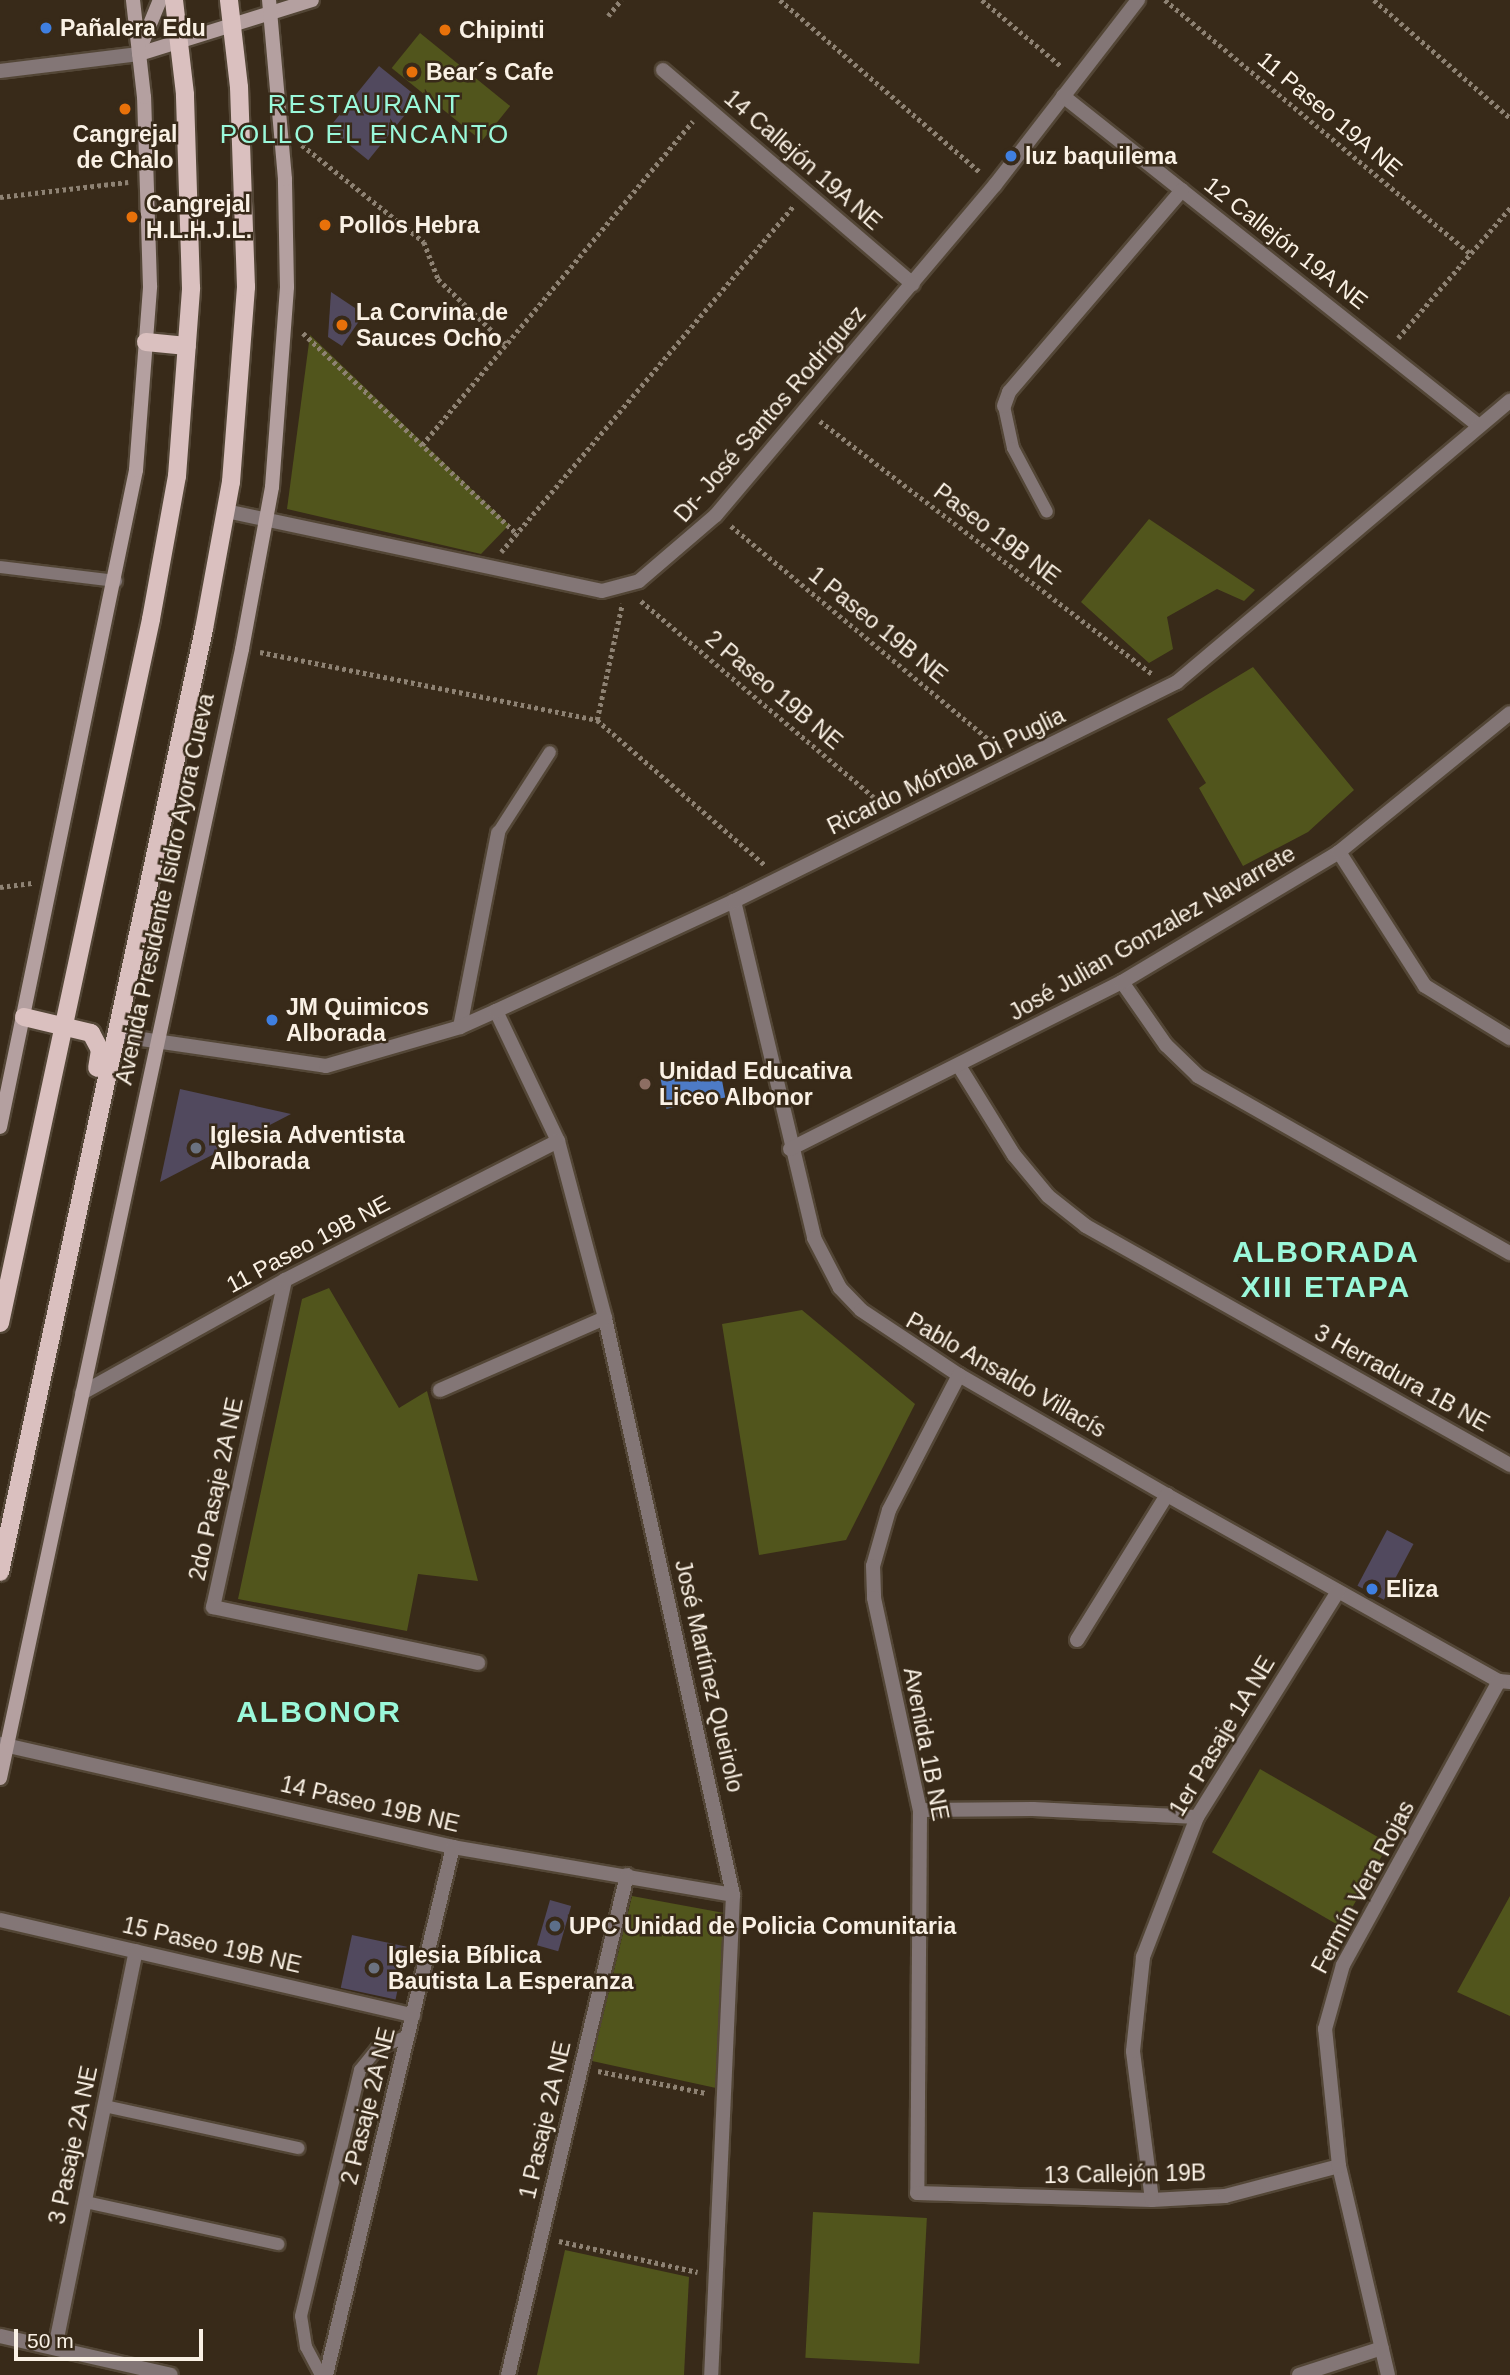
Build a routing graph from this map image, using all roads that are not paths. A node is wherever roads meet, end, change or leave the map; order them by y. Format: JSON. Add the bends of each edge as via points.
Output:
{"nodes":[{"id":1,"x":133,"y":0,"type":"edge"},
{"id":2,"x":160,"y":0,"type":"edge"},
{"id":3,"x":174,"y":0,"type":"edge"},
{"id":4,"x":229,"y":0,"type":"edge"},
{"id":5,"x":312,"y":0,"type":"edge"},
{"id":6,"x":1138,"y":0,"type":"edge"},
{"id":7,"x":270,"y":6,"type":"edge"},
{"id":8,"x":232,"y":25,"type":"junction"},
{"id":9,"x":180,"y":41,"type":"junction"},
{"id":10,"x":139,"y":54,"type":"junction"},
{"id":11,"x":663,"y":70,"type":"dead end"},
{"id":12,"x":0,"y":71,"type":"edge"},
{"id":13,"x":1063,"y":96,"type":"junction"},
{"id":14,"x":1182,"y":190,"type":"junction"},
{"id":15,"x":913,"y":284,"type":"junction"},
{"id":16,"x":146,"y":342,"type":"junction"},
{"id":17,"x":187,"y":346,"type":"junction"},
{"id":18,"x":1510,"y":401,"type":"edge"},
{"id":19,"x":1004,"y":406,"type":"joint"},
{"id":20,"x":1479,"y":426,"type":"junction"},
{"id":21,"x":226,"y":511,"type":"junction"},
{"id":22,"x":1047,"y":512,"type":"dead end"},
{"id":23,"x":266,"y":518,"type":"junction"},
{"id":24,"x":0,"y":567,"type":"edge"},
{"id":25,"x":116,"y":581,"type":"junction"},
{"id":26,"x":1508,"y":718,"type":"edge"},
{"id":27,"x":550,"y":752,"type":"dead end"},
{"id":28,"x":498,"y":833,"type":"joint"},
{"id":29,"x":1339,"y":852,"type":"junction"},
{"id":30,"x":734,"y":901,"type":"junction"},
{"id":31,"x":1122,"y":982,"type":"junction"},
{"id":32,"x":496,"y":1011,"type":"junction"},
{"id":33,"x":23,"y":1017,"type":"junction"},
{"id":34,"x":64,"y":1024,"type":"junction"},
{"id":35,"x":460,"y":1027,"type":"junction"},
{"id":36,"x":114,"y":1035,"type":"junction"},
{"id":37,"x":1510,"y":1038,"type":"edge"},
{"id":38,"x":158,"y":1043,"type":"junction"},
{"id":39,"x":959,"y":1066,"type":"junction"},
{"id":40,"x":0,"y":1127,"type":"edge"},
{"id":41,"x":92,"y":1134,"type":"junction"},
{"id":42,"x":558,"y":1141,"type":"junction"},
{"id":43,"x":790,"y":1149,"type":"junction"},
{"id":44,"x":1510,"y":1253,"type":"edge"},
{"id":45,"x":285,"y":1280,"type":"junction"},
{"id":46,"x":606,"y":1318,"type":"junction"},
{"id":47,"x":0,"y":1323,"type":"edge"},
{"id":48,"x":959,"y":1375,"type":"junction"},
{"id":49,"x":440,"y":1390,"type":"dead end"},
{"id":50,"x":82,"y":1393,"type":"junction"},
{"id":51,"x":1510,"y":1465,"type":"edge"},
{"id":52,"x":1167,"y":1495,"type":"junction"},
{"id":53,"x":0,"y":1572,"type":"edge"},
{"id":54,"x":1338,"y":1591,"type":"junction"},
{"id":55,"x":1077,"y":1640,"type":"dead end"},
{"id":56,"x":478,"y":1662,"type":"dead end"},
{"id":57,"x":1505,"y":1682,"type":"edge"},
{"id":58,"x":4,"y":1745,"type":"edge"},
{"id":59,"x":0,"y":1778,"type":"edge"},
{"id":60,"x":920,"y":1810,"type":"junction"},
{"id":61,"x":1197,"y":1817,"type":"junction"},
{"id":62,"x":453,"y":1847,"type":"junction"},
{"id":63,"x":627,"y":1875,"type":"junction"},
{"id":64,"x":733,"y":1895,"type":"junction"},
{"id":65,"x":0,"y":1920,"type":"edge"},
{"id":66,"x":136,"y":1951,"type":"junction"},
{"id":67,"x":413,"y":2014,"type":"junction"},
{"id":68,"x":408,"y":2036,"type":"junction"},
{"id":69,"x":104,"y":2106,"type":"junction"},
{"id":70,"x":299,"y":2148,"type":"dead end"},
{"id":71,"x":1339,"y":2166,"type":"junction"},
{"id":72,"x":914,"y":2185,"type":"joint"},
{"id":73,"x":1152,"y":2200,"type":"junction"},
{"id":74,"x":85,"y":2202,"type":"junction"},
{"id":75,"x":278,"y":2244,"type":"dead end"},
{"id":76,"x":0,"y":2336,"type":"edge"},
{"id":77,"x":55,"y":2348,"type":"junction"},
{"id":78,"x":1382,"y":2348,"type":"junction"},
{"id":79,"x":171,"y":2375,"type":"edge"},
{"id":80,"x":324,"y":2375,"type":"edge"},
{"id":81,"x":508,"y":2375,"type":"edge"},
{"id":82,"x":711,"y":2375,"type":"edge"},
{"id":83,"x":1299,"y":2375,"type":"edge"},
{"id":84,"x":1388,"y":2375,"type":"edge"}],
"edges":[{"from":1,"to":10,"type":"main road"},
{"from":2,"to":10,"type":"main road"},
{"from":3,"to":9,"type":"main road"},
{"from":4,"to":8,"type":"main road","name":"Avenida Presidente Isidro Ayora Cueva"},
{"from":5,"to":7,"type":"main road"},
{"from":6,"to":13,"type":"street","name":"Dr- José Santos Rodríguez"},
{"from":7,"to":8,"type":"main road"},
{"from":7,"to":23,"type":"main road","name":"Avenida Presidente Isidro Ayora Cueva","via":[[282,129],[285,316]]},
{"from":8,"to":9,"type":"main road"},
{"from":8,"to":21,"type":"main road","name":"Avenida Presidente Isidro Ayora Cueva","via":[[244,179],[246,287]]},
{"from":9,"to":10,"type":"main road"},
{"from":9,"to":17,"type":"main road","via":[[190,180]]},
{"from":10,"to":12,"type":"street"},
{"from":10,"to":16,"type":"main road","via":[[149,179]]},
{"from":11,"to":15,"type":"street","name":"14 Callejón 19A NE"},
{"from":13,"to":14,"type":"street","name":"12 Callejón 19A NE"},
{"from":13,"to":15,"type":"street","name":"Dr- José Santos Rodríguez"},
{"from":14,"to":19,"type":"street","via":[[1009,392]]},
{"from":14,"to":20,"type":"street","name":"12 Callejón 19A NE"},
{"from":15,"to":23,"type":"street","name":"Dr- José Santos Rodríguez","via":[[716,515],[652,574],[626,588],[602,591]]},
{"from":16,"to":17,"type":"main road"},
{"from":16,"to":25,"type":"main road","via":[[136,470]]},
{"from":17,"to":34,"type":"main road","via":[[177,476]]},
{"from":18,"to":20,"type":"street","name":"Ricardo Mórtola Di Puglia"},
{"from":19,"to":22,"type":"lane","via":[[1013,448]]},
{"from":20,"to":30,"type":"street","name":"Ricardo Mórtola Di Puglia","via":[[1168,686]]},
{"from":21,"to":23,"type":"street","name":"Dr- José Santos Rodríguez"},
{"from":21,"to":36,"type":"main road","name":"Avenida Presidente Isidro Ayora Cueva"},
{"from":23,"to":38,"type":"main road","name":"Avenida Presidente Isidro Ayora Cueva"},
{"from":24,"to":25,"type":"lane"},
{"from":25,"to":33,"type":"main road"},
{"from":26,"to":29,"type":"street","name":"José Julian Gonzalez Navarrete"},
{"from":27,"to":28,"type":"lane"},
{"from":28,"to":35,"type":"street"},
{"from":29,"to":31,"type":"street","name":"José Julian Gonzalez Navarrete"},
{"from":29,"to":37,"type":"street","via":[[1426,986]]},
{"from":30,"to":32,"type":"street","name":"Ricardo Mórtola Di Puglia"},
{"from":30,"to":43,"type":"street","name":"Pablo Ansaldo Villacís"},
{"from":31,"to":39,"type":"street","name":"José Julian Gonzalez Navarrete"},
{"from":31,"to":44,"type":"street","via":[[1166,1045],[1198,1076]]},
{"from":32,"to":35,"type":"street","name":"Ricardo Mórtola Di Puglia"},
{"from":32,"to":42,"type":"street","name":"José Martínez Queirolo"},
{"from":33,"to":34,"type":"main road"},
{"from":33,"to":40,"type":"main road"},
{"from":34,"to":41,"type":"main road","via":[[91,1033],[100,1050],[89,1115]]},
{"from":34,"to":47,"type":"main road"},
{"from":35,"to":38,"type":"street","name":"Ricardo Mórtola Di Puglia","via":[[332,1065]]},
{"from":36,"to":38,"type":"street"},
{"from":36,"to":41,"type":"main road","name":"Avenida Presidente Isidro Ayora Cueva"},
{"from":38,"to":50,"type":"main road","name":"Avenida Presidente Isidro Ayora Cueva"},
{"from":39,"to":43,"type":"street","name":"José Julian Gonzalez Navarrete"},
{"from":39,"to":51,"type":"street","name":"3 Herradura 1B NE","via":[[1014,1155],[1048,1196],[1086,1226]]},
{"from":41,"to":53,"type":"main road","name":"Avenida Presidente Isidro Ayora Cueva"},
{"from":42,"to":45,"type":"street","name":"11 Paseo 19B NE"},
{"from":42,"to":46,"type":"street","name":"José Martínez Queirolo"},
{"from":43,"to":48,"type":"street","name":"Pablo Ansaldo Villacís","via":[[814,1238],[840,1288],[886,1331]]},
{"from":45,"to":50,"type":"street","name":"11 Paseo 19B NE"},
{"from":45,"to":56,"type":"street","name":"2do Pasaje 2A NE","via":[[213,1607]]},
{"from":46,"to":49,"type":"street"},
{"from":46,"to":64,"type":"street","name":"José Martínez Queirolo"},
{"from":48,"to":52,"type":"street","name":"Pablo Ansaldo Villacís"},
{"from":48,"to":60,"type":"street","name":"Avenida 1B NE","via":[[889,1510],[873,1566],[874,1598]]},
{"from":50,"to":58,"type":"main road","name":"Avenida Presidente Isidro Ayora Cueva"},
{"from":52,"to":54,"type":"street","name":"Pablo Ansaldo Villacís"},
{"from":52,"to":55,"type":"street"},
{"from":54,"to":57,"type":"street","name":"Pablo Ansaldo Villacís"},
{"from":54,"to":61,"type":"street","name":"1er Pasaje 1A NE"},
{"from":57,"to":71,"type":"street","name":"Fermín Vera Rojas","via":[[1343,1965],[1332,1995],[1325,2061]]},
{"from":58,"to":59,"type":"main road","name":"Avenida Presidente Isidro Ayora Cueva"},
{"from":58,"to":62,"type":"street","name":"14 Paseo 19B NE"},
{"from":60,"to":61,"type":"street","via":[[1033,1809]]},
{"from":60,"to":72,"type":"street","name":"Avenida 1B NE"},
{"from":61,"to":73,"type":"street","name":"1er Pasaje 1A NE","via":[[1150,1936],[1136,1990],[1133,2051]]},
{"from":62,"to":63,"type":"street","name":"14 Paseo 19B NE"},
{"from":62,"to":67,"type":"street","name":"2 Pasaje 2A NE"},
{"from":63,"to":64,"type":"street","name":"14 Paseo 19B NE"},
{"from":63,"to":81,"type":"street","name":"1 Pasaje 2A NE"},
{"from":64,"to":82,"type":"street","name":"José Martínez Queirolo"},
{"from":65,"to":66,"type":"street","name":"15 Paseo 19B NE"},
{"from":66,"to":67,"type":"street","name":"15 Paseo 19B NE"},
{"from":66,"to":69,"type":"street","name":"3 Pasaje 2A NE"},
{"from":67,"to":68,"type":"street","name":"2 Pasaje 2A NE"},
{"from":68,"to":80,"type":"street","name":"2 Pasaje 2A NE"},
{"from":68,"to":80,"type":"lane","via":[[377,2049],[360,2070],[302,2316],[306,2347]]},
{"from":69,"to":70,"type":"lane"},
{"from":69,"to":74,"type":"street","name":"3 Pasaje 2A NE"},
{"from":71,"to":73,"type":"street","name":"13 Callejón 19B","via":[[1225,2196]]},
{"from":71,"to":78,"type":"street","name":"Fermín Vera Rojas"},
{"from":72,"to":73,"type":"street","name":"13 Callejón 19B","via":[[924,2197]]},
{"from":74,"to":75,"type":"lane"},
{"from":74,"to":77,"type":"street","name":"3 Pasaje 2A NE"},
{"from":76,"to":77,"type":"street"},
{"from":77,"to":79,"type":"street"},
{"from":78,"to":83,"type":"street"},
{"from":78,"to":84,"type":"street","name":"Fermín Vera Rojas"}]}
